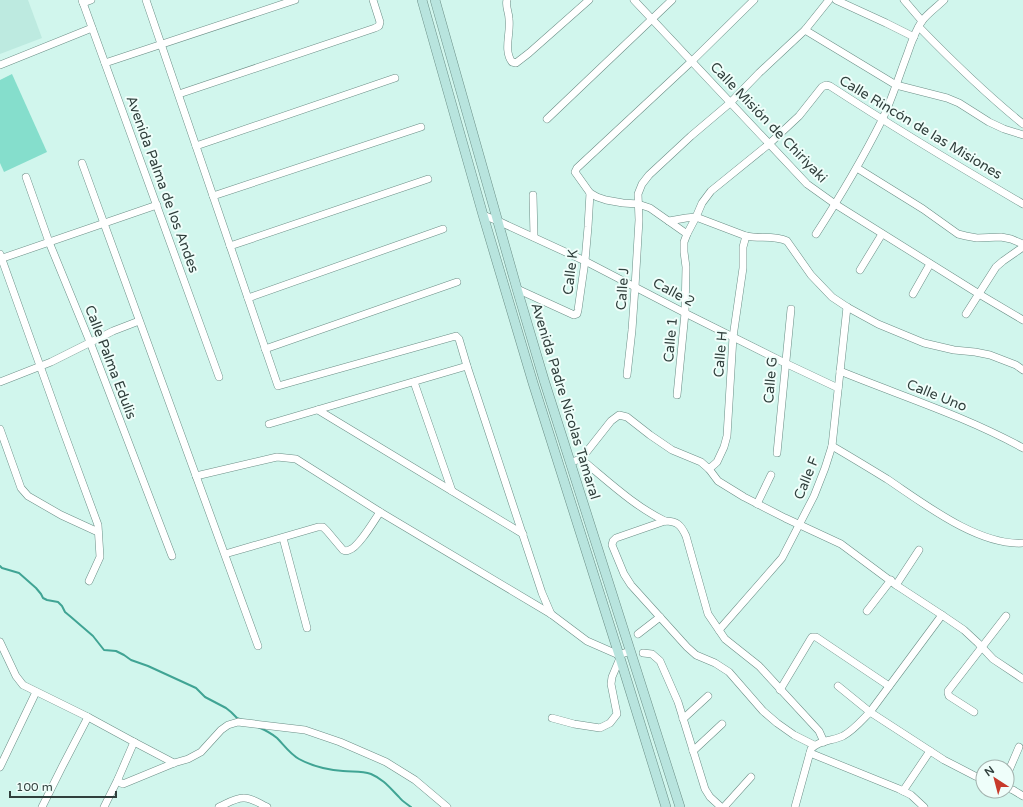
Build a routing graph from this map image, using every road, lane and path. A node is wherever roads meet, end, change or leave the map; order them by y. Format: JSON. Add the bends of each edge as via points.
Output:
{"nodes":[{"id":1,"x":91,"y":0,"type":"edge"},
{"id":2,"x":146,"y":0,"type":"edge"},
{"id":3,"x":295,"y":0,"type":"edge"},
{"id":4,"x":373,"y":0,"type":"edge"},
{"id":5,"x":422,"y":0,"type":"edge"},
{"id":6,"x":435,"y":0,"type":"edge"},
{"id":7,"x":507,"y":0,"type":"edge"},
{"id":8,"x":590,"y":0,"type":"edge"},
{"id":9,"x":634,"y":0,"type":"edge"},
{"id":10,"x":672,"y":0,"type":"edge"},
{"id":11,"x":754,"y":0,"type":"edge"},
{"id":12,"x":829,"y":0,"type":"edge"},
{"id":13,"x":836,"y":0,"type":"edge"},
{"id":14,"x":904,"y":0,"type":"edge"},
{"id":15,"x":944,"y":0,"type":"edge"},
{"id":16,"x":83,"y":2,"type":"edge"},
{"id":17,"x":652,"y":19,"type":"junction"},
{"id":18,"x":920,"y":24,"type":"junction"},
{"id":19,"x":92,"y":28,"type":"junction"},
{"id":20,"x":805,"y":30,"type":"junction"},
{"id":21,"x":914,"y":37,"type":"junction"},
{"id":22,"x":162,"y":45,"type":"junction"},
{"id":23,"x":692,"y":61,"type":"junction"},
{"id":24,"x":105,"y":63,"type":"junction"},
{"id":25,"x":0,"y":65,"type":"edge"},
{"id":26,"x":395,"y":78,"type":"dead end"},
{"id":27,"x":826,"y":85,"type":"joint"},
{"id":28,"x":896,"y":85,"type":"junction"},
{"id":29,"x":178,"y":94,"type":"junction"},
{"id":30,"x":730,"y":102,"type":"junction"},
{"id":31,"x":547,"y":119,"type":"dead end"},
{"id":32,"x":882,"y":120,"type":"junction"},
{"id":33,"x":1023,"y":124,"type":"edge"},
{"id":34,"x":421,"y":127,"type":"dead end"},
{"id":35,"x":1023,"y":135,"type":"edge"},
{"id":36,"x":769,"y":144,"type":"junction"},
{"id":37,"x":196,"y":146,"type":"junction"},
{"id":38,"x":82,"y":163,"type":"dead end"},
{"id":39,"x":857,"y":168,"type":"junction"},
{"id":40,"x":26,"y":177,"type":"dead end"},
{"id":41,"x":428,"y":180,"type":"dead end"},
{"id":42,"x":590,"y":193,"type":"junction"},
{"id":43,"x":533,"y":195,"type":"dead end"},
{"id":44,"x":213,"y":196,"type":"junction"},
{"id":45,"x":638,"y":204,"type":"junction"},
{"id":46,"x":835,"y":204,"type":"junction"},
{"id":47,"x":1023,"y":204,"type":"edge"},
{"id":48,"x":157,"y":205,"type":"junction"},
{"id":49,"x":483,"y":215,"type":"junction"},
{"id":50,"x":696,"y":218,"type":"junction"},
{"id":51,"x":498,"y":221,"type":"junction"},
{"id":52,"x":669,"y":222,"type":"junction"},
{"id":53,"x":104,"y":223,"type":"junction"},
{"id":54,"x":443,"y":229,"type":"dead end"},
{"id":55,"x":687,"y":234,"type":"junction"},
{"id":56,"x":816,"y":234,"type":"dead end"},
{"id":57,"x":882,"y":234,"type":"junction"},
{"id":58,"x":746,"y":236,"type":"junction"},
{"id":59,"x":534,"y":237,"type":"junction"},
{"id":60,"x":49,"y":242,"type":"junction"},
{"id":61,"x":230,"y":246,"type":"junction"},
{"id":62,"x":1023,"y":246,"type":"edge"},
{"id":63,"x":1,"y":257,"type":"edge"},
{"id":64,"x":585,"y":261,"type":"junction"},
{"id":65,"x":930,"y":264,"type":"junction"},
{"id":66,"x":860,"y":270,"type":"dead end"},
{"id":67,"x":457,"y":282,"type":"dead end"},
{"id":68,"x":635,"y":286,"type":"junction"},
{"id":69,"x":518,"y":290,"type":"junction"},
{"id":70,"x":913,"y":294,"type":"dead end"},
{"id":71,"x":979,"y":294,"type":"junction"},
{"id":72,"x":248,"y":298,"type":"junction"},
{"id":73,"x":847,"y":307,"type":"junction"},
{"id":74,"x":791,"y":309,"type":"dead end"},
{"id":75,"x":685,"y":313,"type":"junction"},
{"id":76,"x":966,"y":314,"type":"dead end"},
{"id":77,"x":139,"y":320,"type":"junction"},
{"id":78,"x":1023,"y":320,"type":"edge"},
{"id":79,"x":733,"y":337,"type":"junction"},
{"id":80,"x":90,"y":342,"type":"junction"},
{"id":81,"x":265,"y":349,"type":"junction"},
{"id":82,"x":785,"y":363,"type":"junction"},
{"id":83,"x":40,"y":366,"type":"junction"},
{"id":84,"x":467,"y":366,"type":"junction"},
{"id":85,"x":1023,"y":370,"type":"edge"},
{"id":86,"x":840,"y":371,"type":"junction"},
{"id":87,"x":627,"y":375,"type":"dead end"},
{"id":88,"x":219,"y":377,"type":"dead end"},
{"id":89,"x":0,"y":382,"type":"edge"},
{"id":90,"x":414,"y":382,"type":"junction"},
{"id":91,"x":838,"y":388,"type":"junction"},
{"id":92,"x":678,"y":395,"type":"dead end"},
{"id":93,"x":318,"y":410,"type":"junction"},
{"id":94,"x":269,"y":424,"type":"dead end"},
{"id":95,"x":0,"y":429,"type":"edge"},
{"id":96,"x":832,"y":446,"type":"junction"},
{"id":97,"x":1023,"y":448,"type":"edge"},
{"id":98,"x":777,"y":453,"type":"dead end"},
{"id":99,"x":581,"y":459,"type":"junction"},
{"id":100,"x":571,"y":462,"type":"junction"},
{"id":101,"x":710,"y":469,"type":"junction"},
{"id":102,"x":772,"y":475,"type":"dead end"},
{"id":103,"x":196,"y":476,"type":"junction"},
{"id":104,"x":452,"y":491,"type":"junction"},
{"id":105,"x":757,"y":504,"type":"junction"},
{"id":106,"x":380,"y":512,"type":"junction"},
{"id":107,"x":665,"y":521,"type":"junction"},
{"id":108,"x":799,"y":525,"type":"junction"},
{"id":109,"x":98,"y":532,"type":"junction"},
{"id":110,"x":523,"y":534,"type":"junction"},
{"id":111,"x":283,"y":538,"type":"junction"},
{"id":112,"x":1023,"y":543,"type":"edge"},
{"id":113,"x":918,"y":550,"type":"dead end"},
{"id":114,"x":225,"y":554,"type":"junction"},
{"id":115,"x":172,"y":556,"type":"dead end"},
{"id":116,"x":89,"y":581,"type":"dead end"},
{"id":117,"x":894,"y":582,"type":"junction"},
{"id":118,"x":867,"y":611,"type":"dead end"},
{"id":119,"x":551,"y":614,"type":"junction"},
{"id":120,"x":942,"y":615,"type":"junction"},
{"id":121,"x":1006,"y":616,"type":"dead end"},
{"id":122,"x":660,"y":617,"type":"junction"},
{"id":123,"x":307,"y":628,"type":"dead end"},
{"id":124,"x":719,"y":630,"type":"junction"},
{"id":125,"x":638,"y":634,"type":"dead end"},
{"id":126,"x":0,"y":644,"type":"edge"},
{"id":127,"x":258,"y":646,"type":"dead end"},
{"id":128,"x":982,"y":647,"type":"junction"},
{"id":129,"x":630,"y":651,"type":"junction"},
{"id":130,"x":643,"y":653,"type":"dead end"},
{"id":131,"x":620,"y":656,"type":"junction"},
{"id":132,"x":1023,"y":679,"type":"edge"},
{"id":133,"x":838,"y":686,"type":"dead end"},
{"id":134,"x":889,"y":686,"type":"junction"},
{"id":135,"x":780,"y":690,"type":"junction"},
{"id":136,"x":36,"y":692,"type":"junction"},
{"id":137,"x":708,"y":696,"type":"dead end"},
{"id":138,"x":870,"y":712,"type":"junction"},
{"id":139,"x":974,"y":712,"type":"dead end"},
{"id":140,"x":88,"y":717,"type":"junction"},
{"id":141,"x":552,"y":718,"type":"dead end"},
{"id":142,"x":683,"y":719,"type":"junction"},
{"id":143,"x":722,"y":724,"type":"dead end"},
{"id":144,"x":134,"y":742,"type":"junction"},
{"id":145,"x":824,"y":742,"type":"junction"},
{"id":146,"x":814,"y":745,"type":"junction"},
{"id":147,"x":1019,"y":747,"type":"dead end"},
{"id":148,"x":693,"y":751,"type":"junction"},
{"id":149,"x":930,"y":751,"type":"junction"},
{"id":150,"x":810,"y":753,"type":"junction"},
{"id":151,"x":1014,"y":759,"type":"edge"},
{"id":152,"x":174,"y":763,"type":"junction"},
{"id":153,"x":0,"y":767,"type":"edge"},
{"id":154,"x":751,"y":776,"type":"dead end"},
{"id":155,"x":975,"y":776,"type":"edge"},
{"id":156,"x":118,"y":779,"type":"junction"},
{"id":157,"x":903,"y":791,"type":"junction"},
{"id":158,"x":223,"y":806,"type":"edge"},
{"id":159,"x":42,"y":807,"type":"edge"},
{"id":160,"x":104,"y":807,"type":"edge"},
{"id":161,"x":267,"y":807,"type":"edge"},
{"id":162,"x":447,"y":807,"type":"edge"},
{"id":163,"x":666,"y":807,"type":"edge"},
{"id":164,"x":680,"y":807,"type":"edge"},
{"id":165,"x":721,"y":807,"type":"edge"},
{"id":166,"x":724,"y":807,"type":"edge"},
{"id":167,"x":795,"y":807,"type":"edge"},
{"id":168,"x":924,"y":807,"type":"edge"}],
"edges":[{"from":1,"to":16,"type":"street"},
{"from":2,"to":22,"type":"street"},
{"from":3,"to":22,"type":"street"},
{"from":4,"to":29,"type":"street","via":[[380,22],[375,28]]},
{"from":5,"to":49,"type":"street","name":"Avenida Padre Nicolas Tamaral"},
{"from":6,"to":51,"type":"street","name":"Avenida Padre Nicolas Tamaral"},
{"from":7,"to":8,"type":"street","via":[[510,18],[507,39],[509,58],[516,63]]},
{"from":9,"to":17,"type":"street","name":"Calle Misión de Chiriyaki"},
{"from":10,"to":17,"type":"street"},
{"from":11,"to":23,"type":"street"},
{"from":12,"to":20,"type":"street","name":"Calle J"},
{"from":13,"to":21,"type":"street"},
{"from":14,"to":18,"type":"street"},
{"from":15,"to":18,"type":"street"},
{"from":16,"to":19,"type":"street","name":"Avenida Palma de los Andes"},
{"from":17,"to":23,"type":"street","name":"Calle Misión de Chiriyaki"},
{"from":17,"to":31,"type":"street"},
{"from":18,"to":21,"type":"street"},
{"from":18,"to":33,"type":"street","via":[[959,67]]},
{"from":19,"to":24,"type":"street","name":"Avenida Palma de los Andes"},
{"from":19,"to":25,"type":"street"},
{"from":20,"to":28,"type":"street"},
{"from":20,"to":30,"type":"street","name":"Calle J"},
{"from":21,"to":28,"type":"street"},
{"from":22,"to":24,"type":"street"},
{"from":22,"to":29,"type":"street"},
{"from":23,"to":30,"type":"street","name":"Calle Misión de Chiriyaki"},
{"from":23,"to":42,"type":"street","via":[[577,168],[575,172]]},
{"from":24,"to":48,"type":"street","name":"Avenida Palma de los Andes"},
{"from":26,"to":37,"type":"street"},
{"from":27,"to":32,"type":"street","name":"Calle Rincón de las Misiones"},
{"from":27,"to":36,"type":"street","name":"Calle 1","via":[[799,116]]},
{"from":28,"to":32,"type":"street"},
{"from":28,"to":35,"type":"street","via":[[947,98],[989,122]]},
{"from":29,"to":37,"type":"street"},
{"from":30,"to":36,"type":"street","name":"Calle Misión de Chiriyaki"},
{"from":30,"to":45,"type":"street","name":"Calle J","via":[[649,175],[638,194]]},
{"from":32,"to":39,"type":"street"},
{"from":32,"to":47,"type":"street","name":"Calle Rincón de las Misiones"},
{"from":34,"to":44,"type":"street"},
{"from":36,"to":46,"type":"street","name":"Calle Misión de Chiriyaki","via":[[808,184]]},
{"from":36,"to":50,"type":"street","name":"Calle 1","via":[[710,191]]},
{"from":37,"to":44,"type":"street"},
{"from":38,"to":53,"type":"street"},
{"from":39,"to":46,"type":"street"},
{"from":39,"to":62,"type":"street","via":[[958,234],[977,238],[1001,237]]},
{"from":40,"to":60,"type":"street","name":"Calle Palma Edulis"},
{"from":41,"to":61,"type":"street"},
{"from":42,"to":45,"type":"street","via":[[606,200]]},
{"from":42,"to":64,"type":"street","name":"Calle K"},
{"from":43,"to":59,"type":"street"},
{"from":44,"to":61,"type":"street"},
{"from":45,"to":52,"type":"street","via":[[650,208]]},
{"from":45,"to":68,"type":"street","name":"Calle J"},
{"from":46,"to":56,"type":"street"},
{"from":46,"to":57,"type":"street","name":"Calle Misión de Chiriyaki"},
{"from":48,"to":53,"type":"street"},
{"from":48,"to":88,"type":"street","name":"Avenida Palma de los Andes"},
{"from":49,"to":51,"type":"street","name":"Calle 2"},
{"from":49,"to":131,"type":"street","name":"Avenida Padre Nicolas Tamaral","via":[[533,383]]},
{"from":50,"to":52,"type":"street"},
{"from":50,"to":55,"type":"street","name":"Calle 1"},
{"from":50,"to":58,"type":"street"},
{"from":51,"to":59,"type":"street","name":"Calle 2"},
{"from":51,"to":69,"type":"street","name":"Avenida Padre Nicolas Tamaral"},
{"from":52,"to":55,"type":"street"},
{"from":53,"to":60,"type":"street"},
{"from":53,"to":77,"type":"street"},
{"from":54,"to":72,"type":"street"},
{"from":55,"to":75,"type":"street","name":"Calle 1","via":[[684,242]]},
{"from":57,"to":65,"type":"street","name":"Calle Misión de Chiriyaki"},
{"from":57,"to":66,"type":"street"},
{"from":58,"to":73,"type":"street","via":[[782,238],[787,241],[816,280],[832,297]]},
{"from":58,"to":79,"type":"street","name":"Calle H"},
{"from":59,"to":64,"type":"street","name":"Calle 2"},
{"from":60,"to":63,"type":"street"},
{"from":60,"to":80,"type":"street","name":"Calle Palma Edulis"},
{"from":61,"to":72,"type":"street"},
{"from":62,"to":71,"type":"street","via":[[996,267]]},
{"from":63,"to":83,"type":"street"},
{"from":64,"to":68,"type":"street","name":"Calle 2"},
{"from":64,"to":69,"type":"street","name":"Calle K","via":[[577,314],[574,315]]},
{"from":65,"to":70,"type":"street"},
{"from":65,"to":71,"type":"street","name":"Calle Misión de Chiriyaki"},
{"from":67,"to":81,"type":"street"},
{"from":68,"to":75,"type":"street","name":"Calle 2"},
{"from":68,"to":87,"type":"street","name":"Calle J"},
{"from":69,"to":100,"type":"street","name":"Avenida Padre Nicolas Tamaral"},
{"from":71,"to":76,"type":"street"},
{"from":71,"to":78,"type":"street","name":"Calle Misión de Chiriyaki"},
{"from":72,"to":81,"type":"street"},
{"from":73,"to":85,"type":"street","via":[[878,324],[924,343],[990,355],[1016,364]]},
{"from":73,"to":86,"type":"street","name":"Calle F"},
{"from":74,"to":82,"type":"street","name":"Calle G"},
{"from":75,"to":79,"type":"street","name":"Calle 2"},
{"from":75,"to":92,"type":"street","name":"Calle 1"},
{"from":77,"to":80,"type":"street"},
{"from":77,"to":103,"type":"street"},
{"from":79,"to":82,"type":"street","name":"Calle 2"},
{"from":79,"to":101,"type":"street","name":"Calle H","via":[[727,436],[717,462]]},
{"from":80,"to":83,"type":"street"},
{"from":80,"to":115,"type":"street","name":"Calle Palma Edulis"},
{"from":81,"to":84,"type":"street","via":[[278,386],[456,336]]},
{"from":82,"to":91,"type":"street","name":"Calle 2"},
{"from":82,"to":98,"type":"street","name":"Calle G"},
{"from":83,"to":89,"type":"street"},
{"from":83,"to":109,"type":"street","via":[[98,525]]},
{"from":84,"to":90,"type":"street"},
{"from":84,"to":110,"type":"street"},
{"from":86,"to":91,"type":"street","name":"Calle F"},
{"from":86,"to":97,"type":"street","name":"Calle Uno","via":[[972,423]]},
{"from":90,"to":93,"type":"street"},
{"from":90,"to":104,"type":"street"},
{"from":91,"to":96,"type":"street","name":"Calle F"},
{"from":93,"to":94,"type":"street"},
{"from":93,"to":104,"type":"street"},
{"from":95,"to":109,"type":"street","via":[[21,488],[28,496],[61,516]]},
{"from":96,"to":108,"type":"street","name":"Calle F","via":[[814,496]]},
{"from":96,"to":112,"type":"street","via":[[969,530],[1006,542]]},
{"from":99,"to":100,"type":"street"},
{"from":99,"to":101,"type":"street","via":[[611,421],[619,415],[627,417],[672,450],[701,462]]},
{"from":99,"to":107,"type":"street","via":[[626,496]]},
{"from":100,"to":129,"type":"street","name":"Avenida Padre Nicolas Tamaral"},
{"from":101,"to":105,"type":"street","via":[[718,481]]},
{"from":102,"to":105,"type":"street"},
{"from":103,"to":106,"type":"street","via":[[277,458],[296,459]]},
{"from":103,"to":114,"type":"street"},
{"from":104,"to":110,"type":"street"},
{"from":105,"to":108,"type":"street"},
{"from":106,"to":111,"type":"street","via":[[354,548],[348,551],[343,550],[324,527]]},
{"from":106,"to":119,"type":"street"},
{"from":107,"to":122,"type":"street","via":[[616,538],[612,545],[624,574]]},
{"from":107,"to":124,"type":"street","via":[[672,521],[682,527],[708,614]]},
{"from":108,"to":117,"type":"street","via":[[841,544]]},
{"from":108,"to":124,"type":"street","name":"Calle F","via":[[782,558]]},
{"from":109,"to":116,"type":"street","via":[[100,557]]},
{"from":110,"to":119,"type":"street"},
{"from":111,"to":114,"type":"street"},
{"from":111,"to":123,"type":"street"},
{"from":113,"to":117,"type":"street"},
{"from":114,"to":127,"type":"street"},
{"from":117,"to":118,"type":"street"},
{"from":117,"to":120,"type":"street"},
{"from":119,"to":131,"type":"street","via":[[587,641]]},
{"from":120,"to":128,"type":"street","via":[[964,630]]},
{"from":120,"to":134,"type":"street"},
{"from":121,"to":128,"type":"street"},
{"from":122,"to":125,"type":"street"},
{"from":122,"to":146,"type":"street","via":[[696,655],[729,672],[777,723]]},
{"from":124,"to":135,"type":"street","via":[[725,639],[759,666]]},
{"from":126,"to":136,"type":"street","via":[[19,681],[23,686]]},
{"from":128,"to":132,"type":"street"},
{"from":128,"to":139,"type":"street","via":[[948,691],[949,696]]},
{"from":129,"to":131,"type":"street"},
{"from":129,"to":164,"type":"street","name":"Avenida Padre Nicolas Tamaral"},
{"from":130,"to":142,"type":"street","via":[[652,654],[660,661]]},
{"from":131,"to":141,"type":"street","via":[[611,684],[617,714],[610,723],[600,728]]},
{"from":131,"to":163,"type":"street","name":"Avenida Padre Nicolas Tamaral"},
{"from":133,"to":138,"type":"street"},
{"from":134,"to":135,"type":"street","via":[[816,637],[812,637]]},
{"from":134,"to":138,"type":"street"},
{"from":135,"to":145,"type":"street","via":[[819,731]]},
{"from":136,"to":140,"type":"street"},
{"from":136,"to":153,"type":"street"},
{"from":137,"to":142,"type":"street"},
{"from":138,"to":145,"type":"street","via":[[844,736]]},
{"from":138,"to":149,"type":"street"},
{"from":140,"to":144,"type":"street"},
{"from":140,"to":159,"type":"street"},
{"from":142,"to":148,"type":"street"},
{"from":143,"to":148,"type":"street"},
{"from":144,"to":152,"type":"street"},
{"from":144,"to":156,"type":"street"},
{"from":145,"to":146,"type":"street"},
{"from":146,"to":150,"type":"street"},
{"from":147,"to":151,"type":"street"},
{"from":148,"to":165,"type":"street","via":[[705,789]]},
{"from":149,"to":155,"type":"street"},
{"from":149,"to":157,"type":"street"},
{"from":150,"to":157,"type":"street"},
{"from":150,"to":167,"type":"street"},
{"from":152,"to":156,"type":"street","via":[[122,784]]},
{"from":152,"to":162,"type":"street","via":[[201,752],[221,730],[238,722],[305,730],[386,762],[415,780]]},
{"from":154,"to":166,"type":"street"},
{"from":156,"to":160,"type":"street"},
{"from":157,"to":168,"type":"street"},
{"from":158,"to":161,"type":"street","via":[[243,797]]}]}
